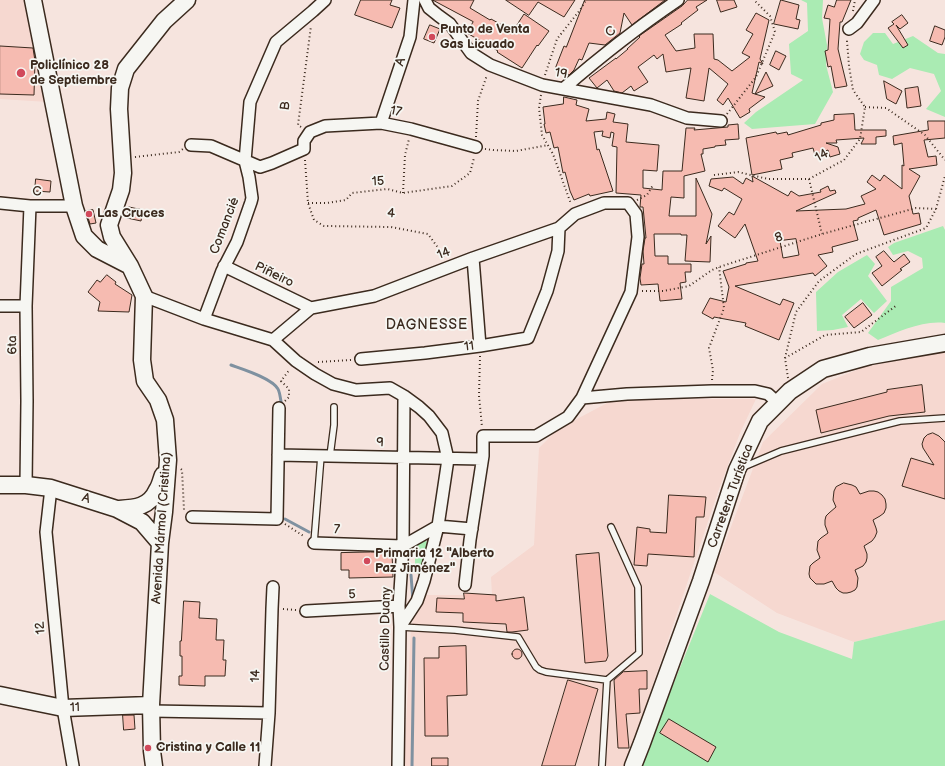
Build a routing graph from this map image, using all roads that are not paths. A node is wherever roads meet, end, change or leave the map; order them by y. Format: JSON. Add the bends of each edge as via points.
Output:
{"nodes":[{"id":1,"x":33,"y":0,"type":"edge"},
{"id":2,"x":187,"y":0,"type":"edge"},
{"id":3,"x":325,"y":0,"type":"edge"},
{"id":4,"x":414,"y":0,"type":"edge"},
{"id":5,"x":425,"y":0,"type":"edge"},
{"id":6,"x":678,"y":0,"type":"edge"},
{"id":7,"x":874,"y":0,"type":"edge"},
{"id":8,"x":849,"y":29,"type":"road end"},
{"id":9,"x":564,"y":89,"type":"junction"},
{"id":10,"x":721,"y":121,"type":"road end"},
{"id":11,"x":381,"y":123,"type":"junction"},
{"id":12,"x":191,"y":145,"type":"dead end"},
{"id":13,"x":476,"y":147,"type":"road end"},
{"id":14,"x":245,"y":161,"type":"junction"},
{"id":15,"x":0,"y":203,"type":"edge"},
{"id":16,"x":30,"y":206,"type":"junction"},
{"id":17,"x":74,"y":206,"type":"junction"},
{"id":18,"x":559,"y":228,"type":"junction"},
{"id":19,"x":473,"y":258,"type":"junction"},
{"id":20,"x":130,"y":266,"type":"junction"},
{"id":21,"x":224,"y":266,"type":"junction"},
{"id":22,"x":144,"y":296,"type":"junction"},
{"id":23,"x":0,"y":306,"type":"edge"},
{"id":24,"x":26,"y":306,"type":"junction"},
{"id":25,"x":311,"y":308,"type":"junction"},
{"id":26,"x":204,"y":319,"type":"junction"},
{"id":27,"x":273,"y":340,"type":"junction"},
{"id":28,"x":945,"y":342,"type":"edge"},
{"id":29,"x":480,"y":346,"type":"junction"},
{"id":30,"x":361,"y":359,"type":"road end"},
{"id":31,"x":404,"y":396,"type":"junction"},
{"id":32,"x":582,"y":398,"type":"junction"},
{"id":33,"x":778,"y":403,"type":"junction"},
{"id":34,"x":334,"y":407,"type":"dead end"},
{"id":35,"x":279,"y":408,"type":"dead end"},
{"id":36,"x":945,"y":418,"type":"edge"},
{"id":37,"x":283,"y":455,"type":"junction"},
{"id":38,"x":325,"y":456,"type":"junction"},
{"id":39,"x":404,"y":458,"type":"junction"},
{"id":40,"x":448,"y":458,"type":"junction"},
{"id":41,"x":482,"y":459,"type":"junction"},
{"id":42,"x":168,"y":460,"type":"junction"},
{"id":43,"x":737,"y":470,"type":"junction"},
{"id":44,"x":26,"y":484,"type":"junction"},
{"id":45,"x":0,"y":485,"type":"edge"},
{"id":46,"x":51,"y":488,"type":"junction"},
{"id":47,"x":117,"y":509,"type":"junction"},
{"id":48,"x":192,"y":517,"type":"road end"},
{"id":49,"x":438,"y":526,"type":"junction"},
{"id":50,"x":611,"y":527,"type":"dead end"},
{"id":51,"x":472,"y":529,"type":"junction"},
{"id":52,"x":160,"y":543,"type":"junction"},
{"id":53,"x":314,"y":543,"type":"joint"},
{"id":54,"x":403,"y":546,"type":"junction"},
{"id":55,"x":465,"y":585,"type":"dead end"},
{"id":56,"x":273,"y":587,"type":"dead end"},
{"id":57,"x":399,"y":606,"type":"junction"},
{"id":58,"x":306,"y":611,"type":"road end"},
{"id":59,"x":400,"y":627,"type":"junction"},
{"id":60,"x":607,"y":680,"type":"junction"},
{"id":61,"x":0,"y":695,"type":"edge"},
{"id":62,"x":63,"y":708,"type":"junction"},
{"id":63,"x":151,"y":708,"type":"junction"},
{"id":64,"x":269,"y":713,"type":"junction"},
{"id":65,"x":73,"y":766,"type":"edge"},
{"id":66,"x":154,"y":766,"type":"edge"},
{"id":67,"x":265,"y":766,"type":"edge"},
{"id":68,"x":398,"y":766,"type":"edge"},
{"id":69,"x":602,"y":766,"type":"edge"},
{"id":70,"x":633,"y":766,"type":"edge"}],
"edges":[{"from":1,"to":17,"type":"main road"},
{"from":2,"to":20,"type":"main road","via":[[164,22],[126,69],[120,88],[122,173],[120,190],[109,225],[112,237]]},
{"from":3,"to":14,"type":"street","name":"Comancié","via":[[276,42],[250,102]]},
{"from":4,"to":11,"type":"street","name":"A","via":[[410,37]]},
{"from":5,"to":9,"type":"street","name":"19","via":[[429,8],[450,24],[471,54],[490,65],[542,85]]},
{"from":6,"to":9,"type":"street","name":"C","via":[[586,69]]},
{"from":7,"to":8,"type":"street","via":[[857,24]]},
{"from":9,"to":10,"type":"street","name":"19","via":[[651,105],[687,118]]},
{"from":11,"to":13,"type":"street","name":"17"},
{"from":11,"to":14,"type":"street","name":"17","via":[[326,126],[310,132],[304,141],[304,149],[272,163],[260,167]]},
{"from":12,"to":14,"type":"street","via":[[211,146]]},
{"from":14,"to":21,"type":"street","name":"Comancié","via":[[252,198],[237,242]]},
{"from":15,"to":16,"type":"street","name":"C"},
{"from":16,"to":17,"type":"street","name":"C"},
{"from":16,"to":24,"type":"street","name":"6ta"},
{"from":17,"to":20,"type":"main road","via":[[84,236],[97,249]]},
{"from":18,"to":19,"type":"street","name":"14"},
{"from":18,"to":29,"type":"street","name":"11","via":[[558,251],[547,291],[528,338]]},
{"from":18,"to":32,"type":"street","name":"14","via":[[575,214],[604,203],[628,203],[636,214],[638,237],[631,292]]},
{"from":19,"to":25,"type":"street","name":"14","via":[[374,296]]},
{"from":19,"to":29,"type":"street"},
{"from":20,"to":22,"type":"main road"},
{"from":21,"to":25,"type":"street","name":"Piñeiro"},
{"from":21,"to":26,"type":"street","name":"Comancié"},
{"from":22,"to":26,"type":"street"},
{"from":22,"to":42,"type":"main road","name":"Avenida Mármol (Cristina)","via":[[142,360],[145,381],[158,400],[165,420]]},
{"from":23,"to":24,"type":"street"},
{"from":24,"to":44,"type":"street","name":"6ta"},
{"from":25,"to":27,"type":"street","name":"14"},
{"from":26,"to":27,"type":"street"},
{"from":27,"to":31,"type":"street","via":[[296,361],[333,384],[356,390],[390,388]]},
{"from":28,"to":33,"type":"main road","name":"Carretera Turística","via":[[870,356],[823,369],[790,391]]},
{"from":29,"to":30,"type":"street","name":"11"},
{"from":31,"to":39,"type":"street","name":"Castillo Duany"},
{"from":31,"to":40,"type":"street","via":[[429,416],[442,433]]},
{"from":32,"to":33,"type":"street","via":[[627,394],[755,391],[768,394]]},
{"from":32,"to":41,"type":"street","via":[[568,417],[536,436],[483,436]]},
{"from":33,"to":43,"type":"main road","name":"Carretera Turística","via":[[760,421]]},
{"from":34,"to":38,"type":"lane","via":[[334,425]]},
{"from":35,"to":37,"type":"street"},
{"from":36,"to":43,"type":"lane","via":[[900,422],[781,450]]},
{"from":37,"to":38,"type":"street","name":"9"},
{"from":37,"to":48,"type":"street","via":[[277,519]]},
{"from":38,"to":39,"type":"street","name":"9"},
{"from":38,"to":53,"type":"lane"},
{"from":39,"to":40,"type":"street","name":"9"},
{"from":39,"to":54,"type":"street","name":"Castillo Duany"},
{"from":40,"to":41,"type":"street","name":"9"},
{"from":40,"to":49,"type":"street"},
{"from":41,"to":51,"type":"street"},
{"from":42,"to":47,"type":"main road","via":[[157,491],[147,504]]},
{"from":42,"to":52,"type":"main road","name":"Avenida Mármol (Cristina)"},
{"from":43,"to":70,"type":"main road","name":"Carretera Turística"},
{"from":44,"to":45,"type":"main road","name":"A"},
{"from":44,"to":46,"type":"main road","name":"A"},
{"from":46,"to":47,"type":"main road","name":"A"},
{"from":46,"to":62,"type":"street","name":"12","via":[[46,532]]},
{"from":47,"to":52,"type":"main road","name":"A","via":[[142,522]]},
{"from":49,"to":51,"type":"street"},
{"from":49,"to":54,"type":"street"},
{"from":49,"to":59,"type":"street","via":[[417,601]]},
{"from":50,"to":60,"type":"lane","via":[[638,587],[639,653]]},
{"from":51,"to":55,"type":"street"},
{"from":52,"to":63,"type":"main road","name":"Avenida Mármol (Cristina)"},
{"from":53,"to":54,"type":"street","name":"7"},
{"from":54,"to":57,"type":"street","name":"Castillo Duany"},
{"from":56,"to":64,"type":"street","name":"14"},
{"from":57,"to":58,"type":"street","name":"5"},
{"from":57,"to":59,"type":"street","name":"Castillo Duany"},
{"from":59,"to":60,"type":"lane","via":[[518,637],[540,670]]},
{"from":59,"to":68,"type":"street","name":"Castillo Duany"},
{"from":60,"to":69,"type":"lane"},
{"from":61,"to":62,"type":"main road","name":"11"},
{"from":62,"to":63,"type":"main road","name":"11"},
{"from":62,"to":65,"type":"street","name":"12"},
{"from":63,"to":64,"type":"street","name":"11"},
{"from":63,"to":66,"type":"main road","name":"Avenida Mármol (Cristina)"},
{"from":64,"to":67,"type":"street","name":"14"}]}
